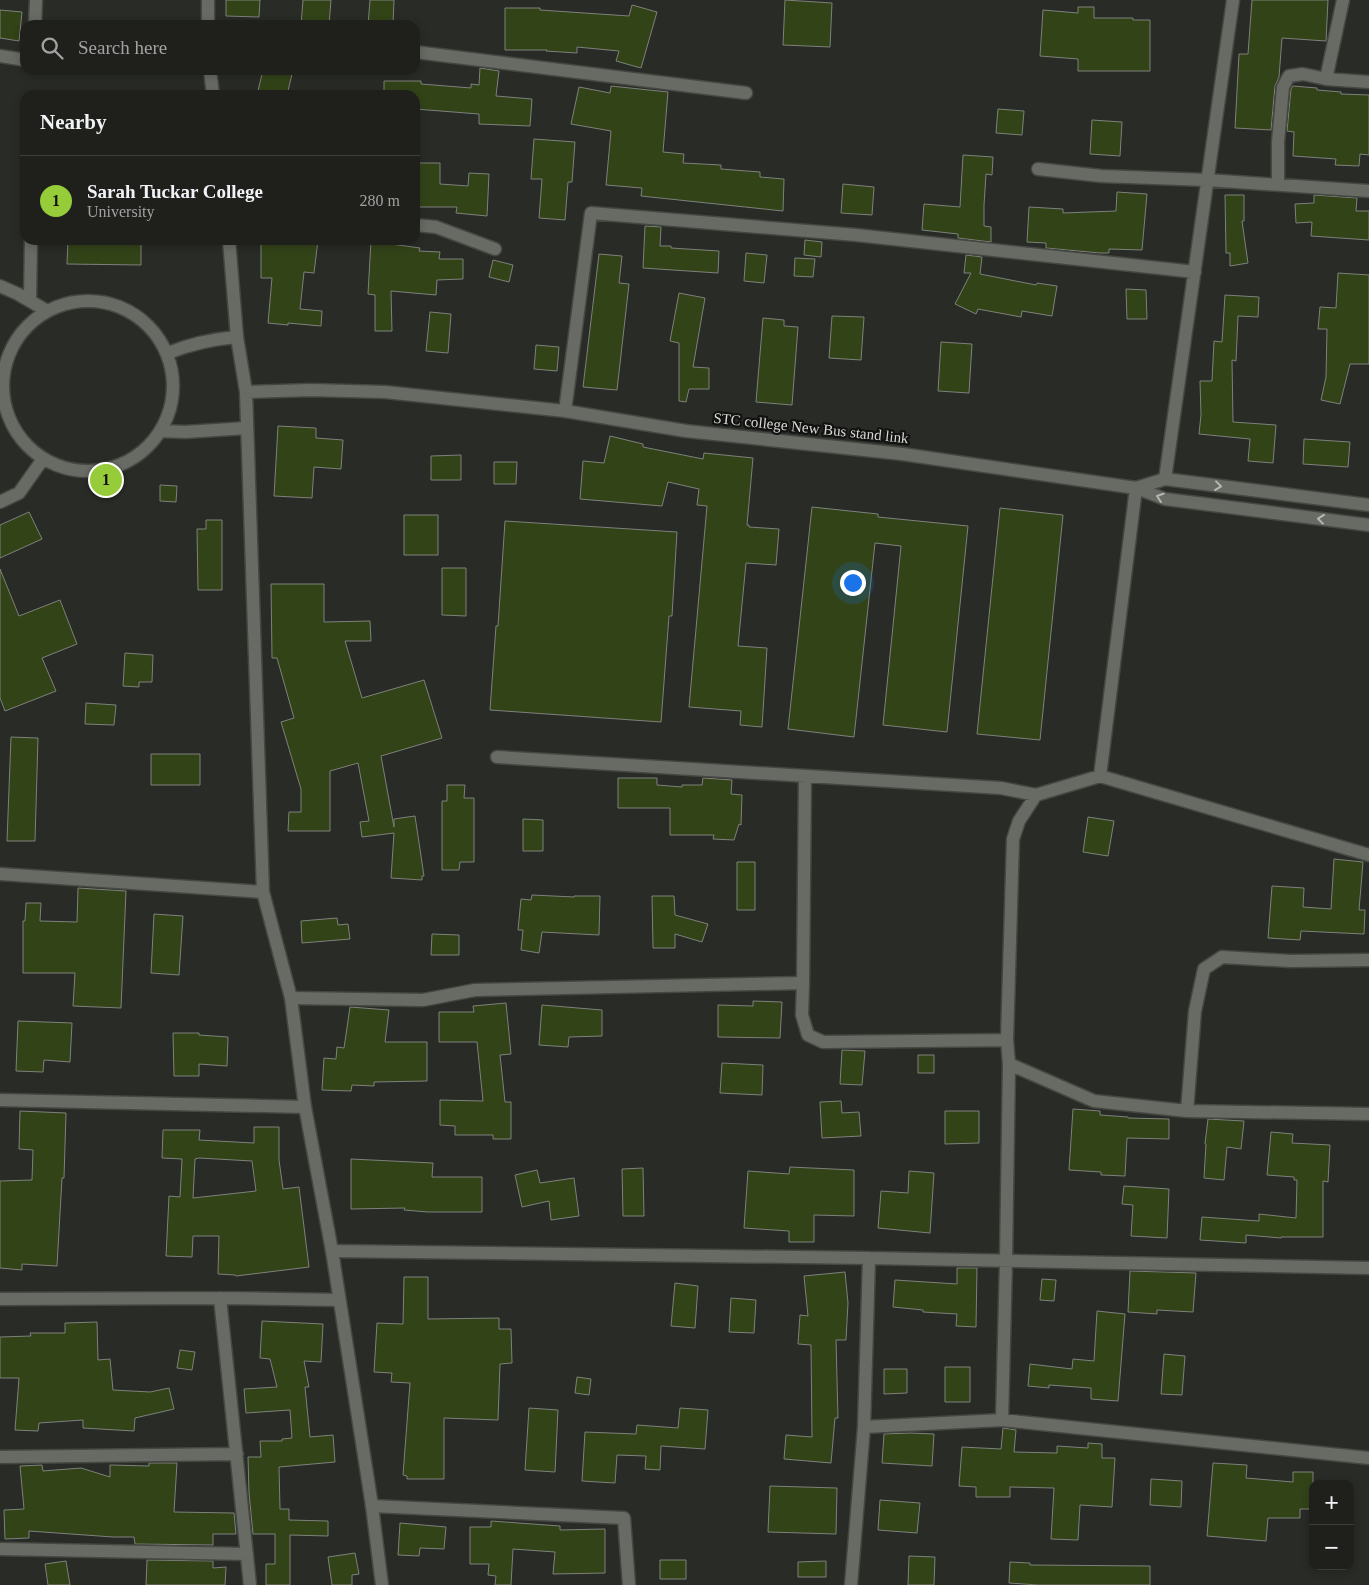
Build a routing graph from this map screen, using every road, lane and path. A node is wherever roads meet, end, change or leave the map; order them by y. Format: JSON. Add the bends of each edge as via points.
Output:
{"nodes":[{"id":1,"x":36,"y":0,"type":"edge"},
{"id":2,"x":208,"y":0,"type":"edge"},
{"id":3,"x":1233,"y":0,"type":"edge"},
{"id":4,"x":1344,"y":0,"type":"edge"},
{"id":5,"x":35,"y":20,"type":"edge"},
{"id":6,"x":208,"y":20,"type":"edge"},
{"id":7,"x":420,"y":53,"type":"edge"},
{"id":8,"x":0,"y":56,"type":"edge"},
{"id":9,"x":20,"y":59,"type":"edge"},
{"id":10,"x":211,"y":75,"type":"edge"},
{"id":11,"x":1326,"y":78,"type":"junction"},
{"id":12,"x":1369,"y":82,"type":"edge"},
{"id":13,"x":212,"y":90,"type":"edge"},
{"id":14,"x":746,"y":93,"type":"dead end"},
{"id":15,"x":1038,"y":169,"type":"dead end"},
{"id":16,"x":1207,"y":180,"type":"junction"},
{"id":17,"x":1278,"y":185,"type":"junction"},
{"id":18,"x":1369,"y":191,"type":"edge"},
{"id":19,"x":420,"y":225,"type":"edge"},
{"id":20,"x":31,"y":245,"type":"edge"},
{"id":21,"x":228,"y":245,"type":"edge"},
{"id":22,"x":495,"y":248,"type":"dead end"},
{"id":23,"x":1195,"y":272,"type":"junction"},
{"id":24,"x":0,"y":286,"type":"edge"},
{"id":25,"x":30,"y":301,"type":"junction"},
{"id":26,"x":47,"y":311,"type":"junction"},
{"id":27,"x":237,"y":337,"type":"junction"},
{"id":28,"x":168,"y":353,"type":"junction"},
{"id":29,"x":246,"y":392,"type":"junction"},
{"id":30,"x":565,"y":411,"type":"junction"},
{"id":31,"x":247,"y":428,"type":"junction"},
{"id":32,"x":161,"y":431,"type":"junction"},
{"id":33,"x":43,"y":459,"type":"junction"},
{"id":34,"x":1165,"y":479,"type":"junction"},
{"id":35,"x":1136,"y":488,"type":"junction"},
{"id":36,"x":0,"y":502,"type":"edge"},
{"id":37,"x":1369,"y":505,"type":"edge"},
{"id":38,"x":1369,"y":525,"type":"edge"},
{"id":39,"x":497,"y":758,"type":"dead end"},
{"id":40,"x":805,"y":776,"type":"junction"},
{"id":41,"x":1100,"y":776,"type":"junction"},
{"id":42,"x":1036,"y":795,"type":"junction"},
{"id":43,"x":1369,"y":855,"type":"edge"},
{"id":44,"x":0,"y":874,"type":"edge"},
{"id":45,"x":263,"y":892,"type":"junction"},
{"id":46,"x":1369,"y":960,"type":"edge"},
{"id":47,"x":803,"y":983,"type":"junction"},
{"id":48,"x":290,"y":998,"type":"junction"},
{"id":49,"x":1008,"y":1040,"type":"junction"},
{"id":50,"x":1009,"y":1064,"type":"junction"},
{"id":51,"x":0,"y":1100,"type":"edge"},
{"id":52,"x":305,"y":1107,"type":"junction"},
{"id":53,"x":1187,"y":1111,"type":"junction"},
{"id":54,"x":1369,"y":1114,"type":"edge"},
{"id":55,"x":332,"y":1251,"type":"junction"},
{"id":56,"x":869,"y":1258,"type":"junction"},
{"id":57,"x":1006,"y":1261,"type":"junction"},
{"id":58,"x":1369,"y":1268,"type":"edge"},
{"id":59,"x":220,"y":1298,"type":"junction"},
{"id":60,"x":0,"y":1299,"type":"edge"},
{"id":61,"x":339,"y":1300,"type":"junction"},
{"id":62,"x":1002,"y":1420,"type":"junction"},
{"id":63,"x":864,"y":1427,"type":"junction"},
{"id":64,"x":237,"y":1454,"type":"junction"},
{"id":65,"x":0,"y":1456,"type":"edge"},
{"id":66,"x":1369,"y":1458,"type":"edge"},
{"id":67,"x":372,"y":1506,"type":"junction"},
{"id":68,"x":0,"y":1549,"type":"edge"},
{"id":69,"x":247,"y":1554,"type":"junction"},
{"id":70,"x":250,"y":1585,"type":"edge"},
{"id":71,"x":382,"y":1585,"type":"edge"},
{"id":72,"x":629,"y":1585,"type":"edge"},
{"id":73,"x":851,"y":1585,"type":"edge"}],
"edges":[{"from":1,"to":5,"type":"street"},
{"from":2,"to":6,"type":"street"},
{"from":3,"to":16,"type":"street"},
{"from":4,"to":11,"type":"street"},
{"from":7,"to":14,"type":"street"},
{"from":8,"to":9,"type":"street"},
{"from":10,"to":13,"type":"street"},
{"from":11,"to":12,"type":"street"},
{"from":11,"to":17,"type":"street","via":[[1303,74],[1289,76],[1283,87]]},
{"from":15,"to":16,"type":"street","via":[[1101,176]]},
{"from":16,"to":17,"type":"street"},
{"from":16,"to":23,"type":"street"},
{"from":17,"to":18,"type":"street"},
{"from":19,"to":22,"type":"street","via":[[436,227]]},
{"from":20,"to":25,"type":"street"},
{"from":21,"to":27,"type":"street"},
{"from":23,"to":30,"type":"street","via":[[856,235],[591,213]]},
{"from":23,"to":34,"type":"street"},
{"from":24,"to":25,"type":"street"},
{"from":25,"to":26,"type":"street"},
{"from":26,"to":28,"type":"street","via":[[90,301],[120,307],[145,322]]},
{"from":26,"to":33,"type":"street","via":[[34,319],[15,342],[4,369],[2,384],[6,413],[12,427]]},
{"from":27,"to":28,"type":"street","via":[[219,338]]},
{"from":27,"to":29,"type":"street"},
{"from":28,"to":32,"type":"street","via":[[174,389],[168,418]]},
{"from":29,"to":30,"type":"street","name":"STC college New Bus stand link","via":[[386,392]]},
{"from":29,"to":31,"type":"street"},
{"from":30,"to":35,"type":"street","name":"STC college New Bus stand link","via":[[686,431],[902,454]]},
{"from":31,"to":32,"type":"street"},
{"from":31,"to":45,"type":"street"},
{"from":32,"to":33,"type":"street","via":[[141,453],[115,468],[86,472],[56,466]]},
{"from":33,"to":36,"type":"street","via":[[18,493]]},
{"from":34,"to":35,"type":"street","name":"STC college New Bus stand link"},
{"from":34,"to":37,"type":"street","name":"STC college New Bus stand link","one_way":true},
{"from":38,"to":35,"type":"street","one_way":true,"via":[[1165,499]]},
{"from":35,"to":41,"type":"street"},
{"from":39,"to":40,"type":"street"},
{"from":40,"to":42,"type":"street","via":[[1001,788]]},
{"from":40,"to":47,"type":"street"},
{"from":41,"to":42,"type":"street"},
{"from":41,"to":43,"type":"street"},
{"from":42,"to":49,"type":"street","via":[[1019,821],[1013,839]]},
{"from":44,"to":45,"type":"street"},
{"from":45,"to":48,"type":"street"},
{"from":46,"to":53,"type":"street","via":[[1290,961],[1222,957],[1204,969],[1195,1010]]},
{"from":47,"to":48,"type":"street","via":[[475,990],[423,1000]]},
{"from":47,"to":49,"type":"street","via":[[802,1015],[808,1035],[823,1042]]},
{"from":48,"to":52,"type":"street"},
{"from":49,"to":50,"type":"street"},
{"from":50,"to":53,"type":"street","via":[[1094,1101]]},
{"from":50,"to":57,"type":"street"},
{"from":51,"to":52,"type":"street"},
{"from":52,"to":55,"type":"street"},
{"from":53,"to":54,"type":"street"},
{"from":55,"to":56,"type":"street"},
{"from":55,"to":61,"type":"street"},
{"from":56,"to":57,"type":"street"},
{"from":56,"to":63,"type":"street"},
{"from":57,"to":58,"type":"street"},
{"from":57,"to":62,"type":"street"},
{"from":59,"to":60,"type":"street"},
{"from":59,"to":61,"type":"street"},
{"from":59,"to":64,"type":"street"},
{"from":61,"to":67,"type":"street"},
{"from":62,"to":63,"type":"street"},
{"from":62,"to":66,"type":"street"},
{"from":63,"to":73,"type":"street"},
{"from":64,"to":65,"type":"street"},
{"from":64,"to":69,"type":"street"},
{"from":67,"to":71,"type":"street"},
{"from":67,"to":72,"type":"street","via":[[624,1518]]},
{"from":68,"to":69,"type":"street"},
{"from":69,"to":70,"type":"street"}]}
